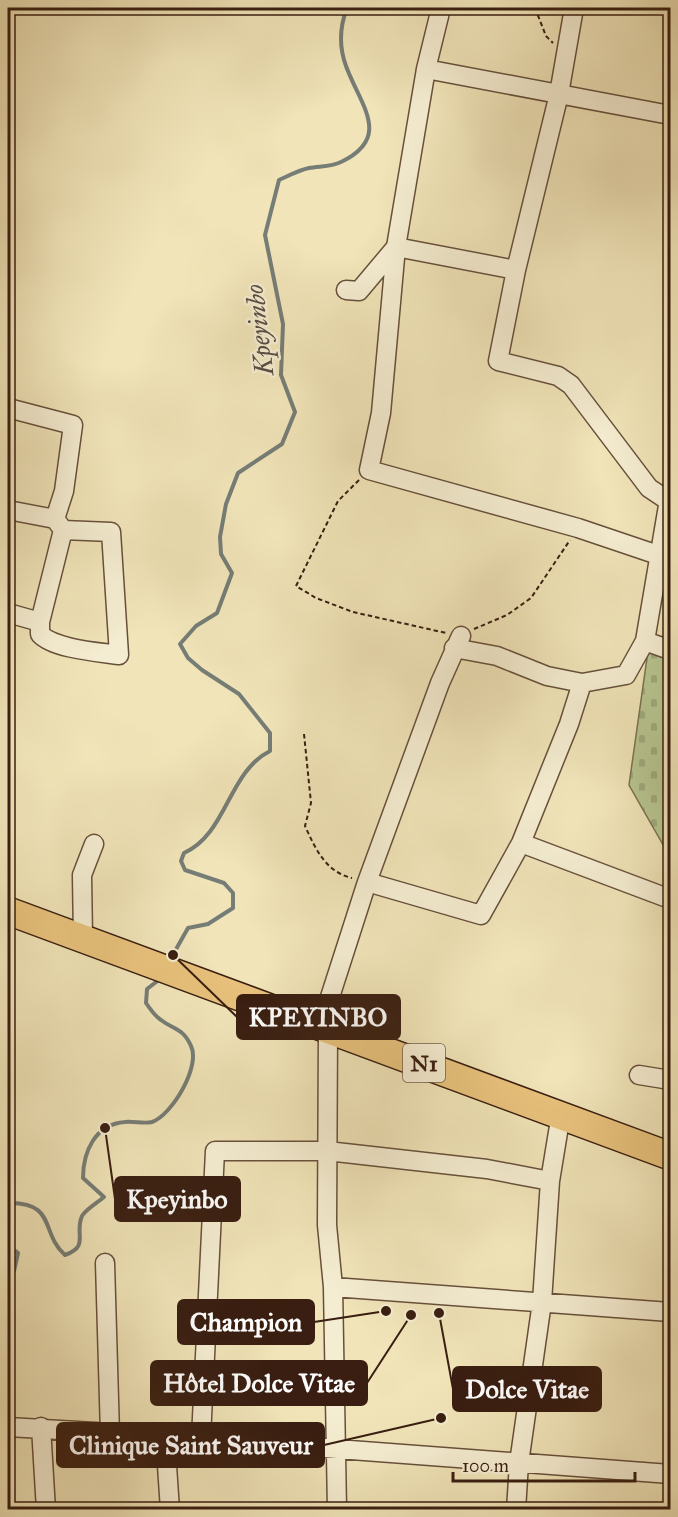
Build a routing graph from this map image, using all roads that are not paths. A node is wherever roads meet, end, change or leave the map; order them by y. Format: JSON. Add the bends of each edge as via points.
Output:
{"nodes":[{"id":1,"x":441,"y":8,"type":"edge"},
{"id":2,"x":574,"y":8,"type":"edge"},
{"id":3,"x":426,"y":69,"type":"junction"},
{"id":4,"x":559,"y":93,"type":"junction"},
{"id":5,"x":670,"y":115,"type":"edge"},
{"id":6,"x":396,"y":247,"type":"junction"},
{"id":7,"x":516,"y":270,"type":"junction"},
{"id":8,"x":346,"y":290,"type":"dead end"},
{"id":9,"x":8,"y":408,"type":"edge"},
{"id":10,"x":670,"y":499,"type":"edge"},
{"id":11,"x":8,"y":510,"type":"edge"},
{"id":12,"x":59,"y":525,"type":"junction"},
{"id":13,"x":661,"y":556,"type":"junction"},
{"id":14,"x":8,"y":614,"type":"edge"},
{"id":15,"x":40,"y":622,"type":"junction"},
{"id":16,"x":645,"y":641,"type":"junction"},
{"id":17,"x":670,"y":650,"type":"edge"},
{"id":18,"x":582,"y":683,"type":"junction"},
{"id":19,"x":521,"y":843,"type":"junction"},
{"id":20,"x":94,"y":844,"type":"dead end"},
{"id":21,"x":367,"y":882,"type":"junction"},
{"id":22,"x":670,"y":899,"type":"edge"},
{"id":23,"x":8,"y":911,"type":"edge"},
{"id":24,"x":83,"y":939,"type":"junction"},
{"id":25,"x":324,"y":1026,"type":"junction"},
{"id":26,"x":639,"y":1075,"type":"dead end"},
{"id":27,"x":670,"y":1080,"type":"edge"},
{"id":28,"x":561,"y":1114,"type":"junction"},
{"id":29,"x":327,"y":1151,"type":"junction"},
{"id":30,"x":670,"y":1156,"type":"edge"},
{"id":31,"x":550,"y":1180,"type":"junction"},
{"id":32,"x":105,"y":1263,"type":"dead end"},
{"id":33,"x":333,"y":1287,"type":"junction"},
{"id":34,"x":542,"y":1302,"type":"junction"},
{"id":35,"x":670,"y":1312,"type":"edge"},
{"id":36,"x":8,"y":1427,"type":"edge"},
{"id":37,"x":40,"y":1427,"type":"junction"},
{"id":38,"x":110,"y":1434,"type":"junction"},
{"id":39,"x":165,"y":1436,"type":"junction"},
{"id":40,"x":201,"y":1438,"type":"junction"},
{"id":41,"x":335,"y":1450,"type":"junction"},
{"id":42,"x":519,"y":1463,"type":"junction"},
{"id":43,"x":670,"y":1474,"type":"edge"},
{"id":44,"x":46,"y":1509,"type":"edge"},
{"id":45,"x":170,"y":1509,"type":"edge"},
{"id":46,"x":337,"y":1509,"type":"edge"},
{"id":47,"x":516,"y":1509,"type":"edge"}],
"edges":[{"from":1,"to":3,"type":"street"},
{"from":2,"to":4,"type":"street"},
{"from":3,"to":4,"type":"street"},
{"from":3,"to":6,"type":"street"},
{"from":4,"to":5,"type":"street"},
{"from":4,"to":7,"type":"street"},
{"from":6,"to":7,"type":"street"},
{"from":6,"to":8,"type":"street","via":[[359,291]]},
{"from":6,"to":13,"type":"street","via":[[381,413],[369,470],[578,528]]},
{"from":7,"to":10,"type":"street","via":[[498,361],[558,376],[571,385],[649,488]]},
{"from":9,"to":12,"type":"street","via":[[73,425]]},
{"from":10,"to":13,"type":"street"},
{"from":11,"to":12,"type":"street"},
{"from":12,"to":15,"type":"street"},
{"from":12,"to":15,"type":"street","via":[[111,532],[119,655],[45,639],[40,634]]},
{"from":13,"to":16,"type":"street"},
{"from":14,"to":15,"type":"street"},
{"from":16,"to":17,"type":"street"},
{"from":16,"to":18,"type":"street","via":[[626,675]]},
{"from":18,"to":19,"type":"street"},
{"from":18,"to":21,"type":"street","via":[[547,676],[457,642]]},
{"from":19,"to":21,"type":"street","via":[[481,915]]},
{"from":19,"to":22,"type":"street"},
{"from":20,"to":24,"type":"street","via":[[82,875]]},
{"from":21,"to":25,"type":"street"},
{"from":23,"to":24,"type":"highway","number":"N1"},
{"from":24,"to":25,"type":"highway","number":"N1"},
{"from":25,"to":28,"type":"highway","number":"N1"},
{"from":25,"to":29,"type":"street"},
{"from":26,"to":27,"type":"street"},
{"from":28,"to":30,"type":"highway","number":"N1"},
{"from":28,"to":31,"type":"street"},
{"from":29,"to":31,"type":"street","via":[[487,1168]]},
{"from":29,"to":33,"type":"street","via":[[327,1225]]},
{"from":29,"to":40,"type":"street","via":[[214,1151]]},
{"from":31,"to":34,"type":"street"},
{"from":32,"to":38,"type":"street"},
{"from":33,"to":34,"type":"street"},
{"from":33,"to":41,"type":"street"},
{"from":34,"to":35,"type":"street"},
{"from":34,"to":42,"type":"street"},
{"from":36,"to":37,"type":"street"},
{"from":37,"to":38,"type":"street"},
{"from":37,"to":44,"type":"street"},
{"from":38,"to":39,"type":"street"},
{"from":39,"to":40,"type":"street"},
{"from":39,"to":45,"type":"street"},
{"from":40,"to":41,"type":"street"},
{"from":41,"to":42,"type":"street"},
{"from":41,"to":46,"type":"street"},
{"from":42,"to":43,"type":"street"},
{"from":42,"to":47,"type":"street"}]}
